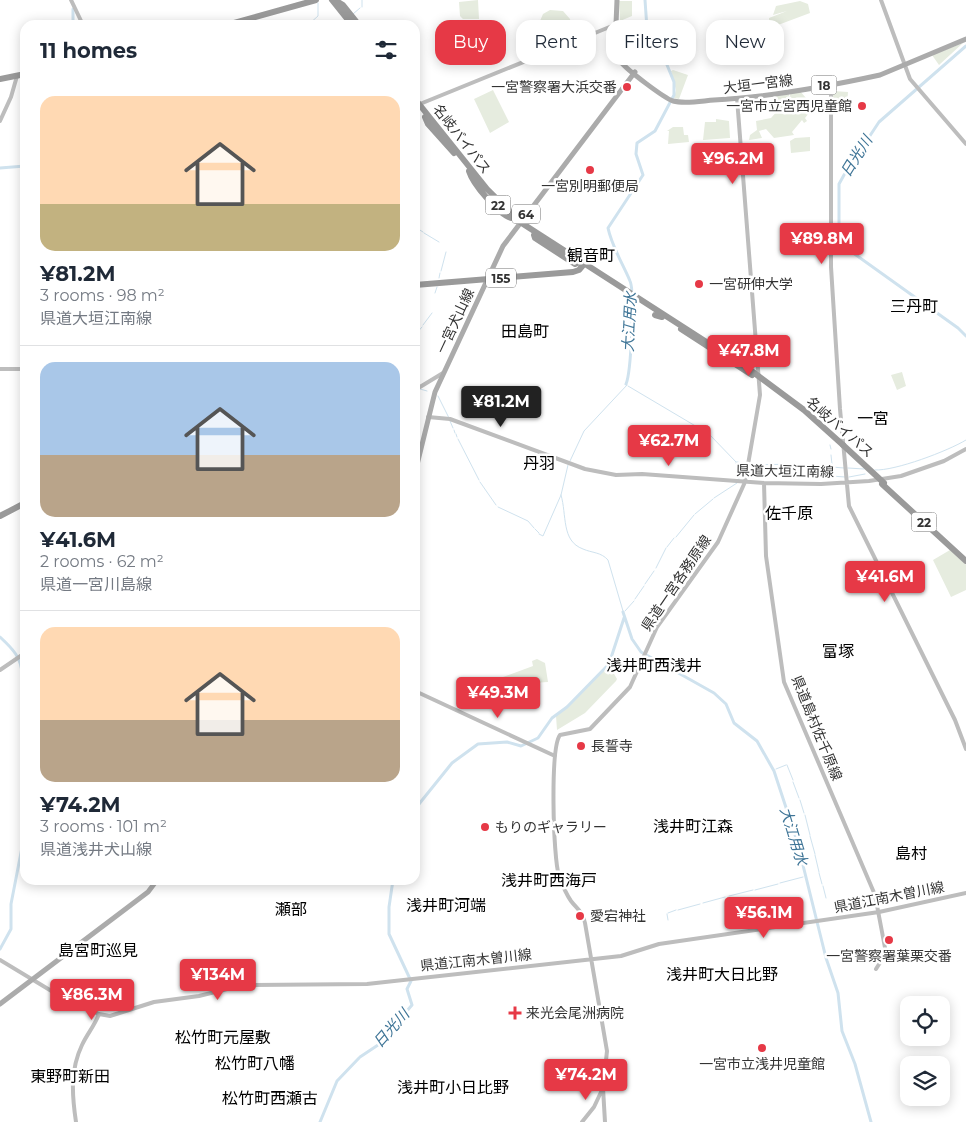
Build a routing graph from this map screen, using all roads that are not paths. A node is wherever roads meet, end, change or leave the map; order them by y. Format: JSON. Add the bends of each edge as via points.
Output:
{"nodes":[{"id":1,"x":71,"y":0,"type":"edge"},
{"id":2,"x":310,"y":0,"type":"edge"},
{"id":3,"x":316,"y":0,"type":"edge"},
{"id":4,"x":617,"y":0,"type":"edge"},
{"id":5,"x":880,"y":0,"type":"edge"},
{"id":6,"x":335,"y":1,"type":"edge"},
{"id":7,"x":81,"y":20,"type":"edge"},
{"id":8,"x":240,"y":20,"type":"edge"},
{"id":9,"x":246,"y":20,"type":"edge"},
{"id":10,"x":350,"y":20,"type":"edge"},
{"id":11,"x":617,"y":20,"type":"edge"},
{"id":12,"x":606,"y":28,"type":"edge"},
{"id":13,"x":964,"y":39,"type":"edge"},
{"id":14,"x":904,"y":64,"type":"junction"},
{"id":15,"x":626,"y":65,"type":"edge"},
{"id":16,"x":634,"y":72,"type":"junction"},
{"id":17,"x":20,"y":76,"type":"edge"},
{"id":18,"x":16,"y":77,"type":"junction"},
{"id":19,"x":0,"y":80,"type":"edge"},
{"id":20,"x":831,"y":85,"type":"junction"},
{"id":21,"x":737,"y":98,"type":"junction"},
{"id":22,"x":420,"y":104,"type":"edge"},
{"id":23,"x":420,"y":108,"type":"edge"},
{"id":24,"x":420,"y":110,"type":"edge"},
{"id":25,"x":0,"y":121,"type":"edge"},
{"id":26,"x":966,"y":144,"type":"edge"},
{"id":27,"x":520,"y":223,"type":"junction"},
{"id":28,"x":582,"y":265,"type":"junction"},
{"id":29,"x":488,"y":277,"type":"junction"},
{"id":30,"x":420,"y":283,"type":"edge"},
{"id":31,"x":657,"y":313,"type":"junction"},
{"id":32,"x":0,"y":369,"type":"edge"},
{"id":33,"x":20,"y":369,"type":"edge"},
{"id":34,"x":443,"y":373,"type":"junction"},
{"id":35,"x":756,"y":377,"type":"junction"},
{"id":36,"x":420,"y":387,"type":"edge"},
{"id":37,"x":428,"y":417,"type":"junction"},
{"id":38,"x":843,"y":446,"type":"junction"},
{"id":39,"x":966,"y":449,"type":"edge"},
{"id":40,"x":420,"y":451,"type":"edge"},
{"id":41,"x":745,"y":482,"type":"junction"},
{"id":42,"x":847,"y":482,"type":"junction"},
{"id":43,"x":764,"y":483,"type":"junction"},
{"id":44,"x":883,"y":483,"type":"junction"},
{"id":45,"x":20,"y":507,"type":"edge"},
{"id":46,"x":0,"y":518,"type":"edge"},
{"id":47,"x":966,"y":557,"type":"edge"},
{"id":48,"x":966,"y":561,"type":"edge"},
{"id":49,"x":20,"y":657,"type":"edge"},
{"id":50,"x":0,"y":670,"type":"edge"},
{"id":51,"x":420,"y":693,"type":"edge"},
{"id":52,"x":966,"y":749,"type":"edge"},
{"id":53,"x":555,"y":756,"type":"junction"},
{"id":54,"x":153,"y":885,"type":"edge"},
{"id":55,"x":966,"y":892,"type":"edge"},
{"id":56,"x":879,"y":912,"type":"junction"},
{"id":57,"x":0,"y":960,"type":"edge"},
{"id":58,"x":592,"y":960,"type":"junction"},
{"id":59,"x":876,"y":969,"type":"dead end"},
{"id":60,"x":32,"y":979,"type":"junction"},
{"id":61,"x":0,"y":1004,"type":"edge"},
{"id":62,"x":99,"y":1014,"type":"junction"},
{"id":63,"x":602,"y":1088,"type":"junction"},
{"id":64,"x":76,"y":1122,"type":"edge"},
{"id":65,"x":582,"y":1122,"type":"edge"},
{"id":66,"x":605,"y":1122,"type":"edge"}],
"edges":[{"from":1,"to":7,"type":"main road"},
{"from":2,"to":8,"type":"highway"},
{"from":3,"to":9,"type":"highway"},
{"from":4,"to":11,"type":"main road","name":"大垣一宮線","number":"18"},
{"from":5,"to":14,"type":"main road"},
{"from":6,"to":10,"type":"highway"},
{"from":12,"to":22,"type":"main road"},
{"from":13,"to":14,"type":"main road","name":"大垣一宮線","number":"18"},
{"from":14,"to":20,"type":"main road","name":"大垣一宮線","number":"18"},
{"from":14,"to":26,"type":"main road","via":[[910,80]]},
{"from":15,"to":16,"type":"main road","name":"大垣一宮線","number":"18"},
{"from":16,"to":21,"type":"main road","name":"大垣一宮線","number":"18","via":[[673,100]]},
{"from":16,"to":27,"type":"main road","name":"一宮犬山線","number":"64"},
{"from":17,"to":18,"type":"highway"},
{"from":18,"to":19,"type":"highway"},
{"from":18,"to":25,"type":"main road"},
{"from":20,"to":21,"type":"main road","name":"大垣一宮線","number":"18"},
{"from":20,"to":38,"type":"main road","via":[[832,267]]},
{"from":21,"to":35,"type":"main road","name":"県道一宮各務原線"},
{"from":23,"to":27,"type":"highway","name":"名岐バイパス","number":"22"},
{"from":24,"to":27,"type":"highway","name":"名岐バイパス","number":"22","via":[[481,189],[505,215]]},
{"from":27,"to":28,"type":"highway","name":"名岐バイパス","number":"22"},
{"from":27,"to":29,"type":"main road","name":"一宮犬山線","number":"64","via":[[503,246]]},
{"from":28,"to":29,"type":"highway","number":"155","via":[[573,272]]},
{"from":28,"to":31,"type":"highway","name":"名岐バイパス","number":"22"},
{"from":29,"to":30,"type":"highway","number":"155"},
{"from":29,"to":34,"type":"main road","name":"一宮犬山線","number":"64"},
{"from":31,"to":35,"type":"highway","name":"名岐バイパス","number":"22"},
{"from":31,"to":35,"type":"highway","name":"名岐バイパス","number":"22","via":[[740,361]]},
{"from":32,"to":33,"type":"main road"},
{"from":34,"to":36,"type":"main road"},
{"from":34,"to":37,"type":"main road","name":"一宮犬山線","number":"64"},
{"from":35,"to":38,"type":"highway","name":"名岐バイパス","number":"22"},
{"from":35,"to":38,"type":"highway","name":"名岐バイパス","number":"22","via":[[807,413]]},
{"from":35,"to":41,"type":"main road","name":"県道一宮各務原線","via":[[760,400]]},
{"from":37,"to":40,"type":"main road","name":"一宮犬山線","number":"64"},
{"from":37,"to":41,"type":"main road","name":"県道大垣江南線","via":[[454,421],[597,472]]},
{"from":38,"to":42,"type":"main road"},
{"from":38,"to":44,"type":"highway","name":"名岐バイパス","number":"22","bridge":true},
{"from":39,"to":42,"type":"main road","name":"県道大垣江南線","via":[[948,460],[901,476]]},
{"from":41,"to":43,"type":"main road","name":"県道大垣江南線"},
{"from":41,"to":53,"type":"main road","name":"県道一宮各務原線","via":[[718,542],[660,622],[632,684],[590,729],[560,735]]},
{"from":42,"to":43,"type":"main road","name":"県道大垣江南線"},
{"from":42,"to":52,"type":"main road","via":[[852,515],[955,720]]},
{"from":43,"to":56,"type":"main road","name":"県道島村佐千原線","via":[[767,560],[784,682],[873,890]]},
{"from":44,"to":47,"type":"highway","name":"名岐バイパス","number":"22"},
{"from":44,"to":48,"type":"highway","name":"名岐バイパス","number":"22"},
{"from":45,"to":46,"type":"highway"},
{"from":49,"to":50,"type":"main road"},
{"from":51,"to":53,"type":"main road"},
{"from":53,"to":58,"type":"main road","name":"県道一宮各務原線","via":[[554,817],[558,873],[570,899],[584,916]]},
{"from":54,"to":60,"type":"main road"},
{"from":55,"to":56,"type":"main road","name":"県道江南木曽川線"},
{"from":56,"to":58,"type":"main road","name":"県道江南木曽川線","via":[[669,942],[626,955]]},
{"from":56,"to":59,"type":"main road","name":"県道島村佐千原線","via":[[886,953]]},
{"from":57,"to":60,"type":"main road","name":"県道江南木曽川線"},
{"from":58,"to":62,"type":"main road","name":"県道江南木曽川線","via":[[367,984],[250,984],[154,1002],[114,1015]]},
{"from":58,"to":63,"type":"main road","name":"県道一宮各務原線","via":[[607,1051]]},
{"from":60,"to":61,"type":"main road"},
{"from":60,"to":62,"type":"main road","name":"県道江南木曽川線","via":[[68,1001]]},
{"from":62,"to":64,"type":"main road","via":[[82,1045],[74,1073],[72,1096]]},
{"from":63,"to":65,"type":"main road","via":[[594,1107]]},
{"from":63,"to":66,"type":"main road","name":"県道一宮各務原線"}]}
